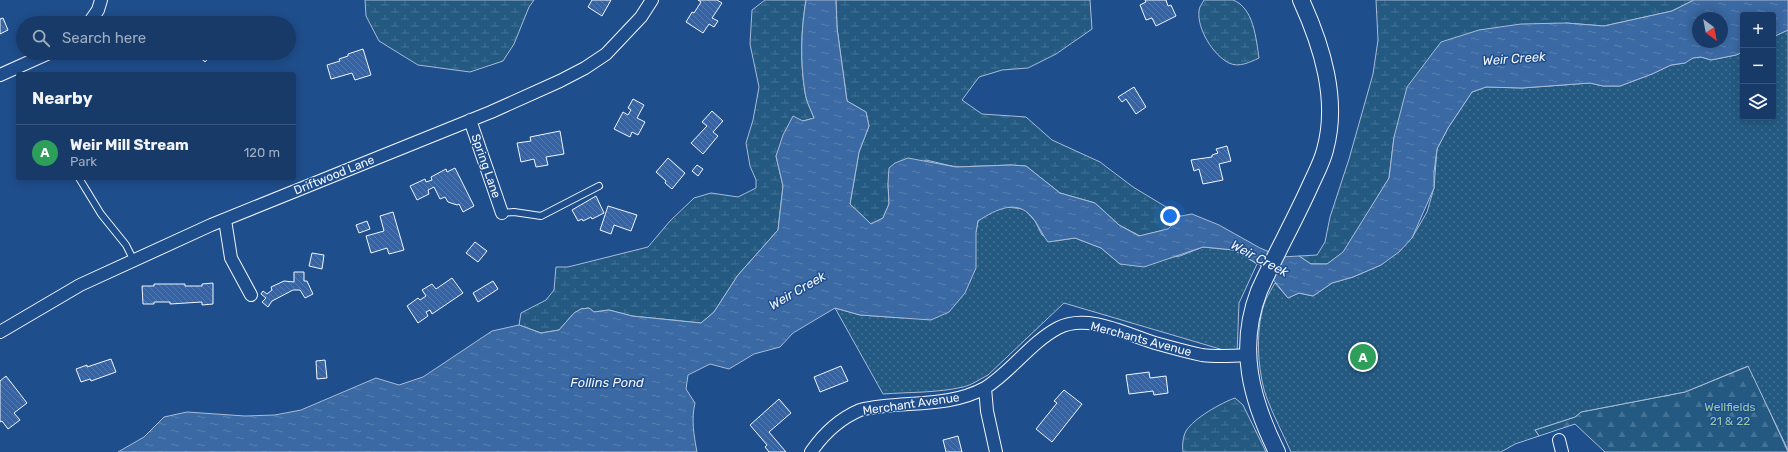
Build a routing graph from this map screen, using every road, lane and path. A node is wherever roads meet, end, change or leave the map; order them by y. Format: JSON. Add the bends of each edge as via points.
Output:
{"nodes":[{"id":1,"x":100,"y":0,"type":"edge"},
{"id":2,"x":652,"y":0,"type":"edge"},
{"id":3,"x":1301,"y":0,"type":"edge"},
{"id":4,"x":94,"y":16,"type":"edge"},
{"id":5,"x":34,"y":60,"type":"edge"},
{"id":6,"x":0,"y":76,"type":"edge"},
{"id":7,"x":470,"y":120,"type":"junction"},
{"id":8,"x":80,"y":180,"type":"edge"},
{"id":9,"x":598,"y":186,"type":"dead end"},
{"id":10,"x":502,"y":213,"type":"joint"},
{"id":11,"x":225,"y":220,"type":"junction"},
{"id":12,"x":134,"y":261,"type":"junction"},
{"id":13,"x":251,"y":295,"type":"dead end"},
{"id":14,"x":0,"y":332,"type":"edge"},
{"id":15,"x":1248,"y":355,"type":"junction"},
{"id":16,"x":986,"y":388,"type":"junction"},
{"id":17,"x":811,"y":452,"type":"edge"},
{"id":18,"x":996,"y":452,"type":"edge"},
{"id":19,"x":1277,"y":452,"type":"edge"}],
"edges":[{"from":1,"to":4,"type":"street"},
{"from":2,"to":7,"type":"street","name":"Driftwood Lane","via":[[625,35],[606,54],[585,68]]},
{"from":3,"to":15,"type":"main road","via":[[1321,51],[1330,94],[1329,127],[1321,162],[1254,306]]},
{"from":5,"to":6,"type":"street"},
{"from":7,"to":10,"type":"street","name":"Spring Lane"},
{"from":7,"to":11,"type":"street","name":"Driftwood Lane"},
{"from":8,"to":12,"type":"lane","via":[[101,214],[126,245]]},
{"from":9,"to":10,"type":"lane","via":[[541,216]]},
{"from":11,"to":12,"type":"street","name":"Driftwood Lane"},
{"from":11,"to":13,"type":"street","via":[[231,258]]},
{"from":12,"to":14,"type":"street","name":"Driftwood Lane","via":[[80,285]]},
{"from":15,"to":16,"type":"street","name":"Merchants Avenue","via":[[1226,357],[1200,354],[1157,344],[1102,326],[1076,323],[1066,325],[1046,336]]},
{"from":15,"to":19,"type":"main road","via":[[1255,398]]},
{"from":16,"to":17,"type":"street","name":"Merchant Avenue","via":[[948,401],[860,410],[828,430]]},
{"from":16,"to":18,"type":"street","via":[[987,411]]}]}
